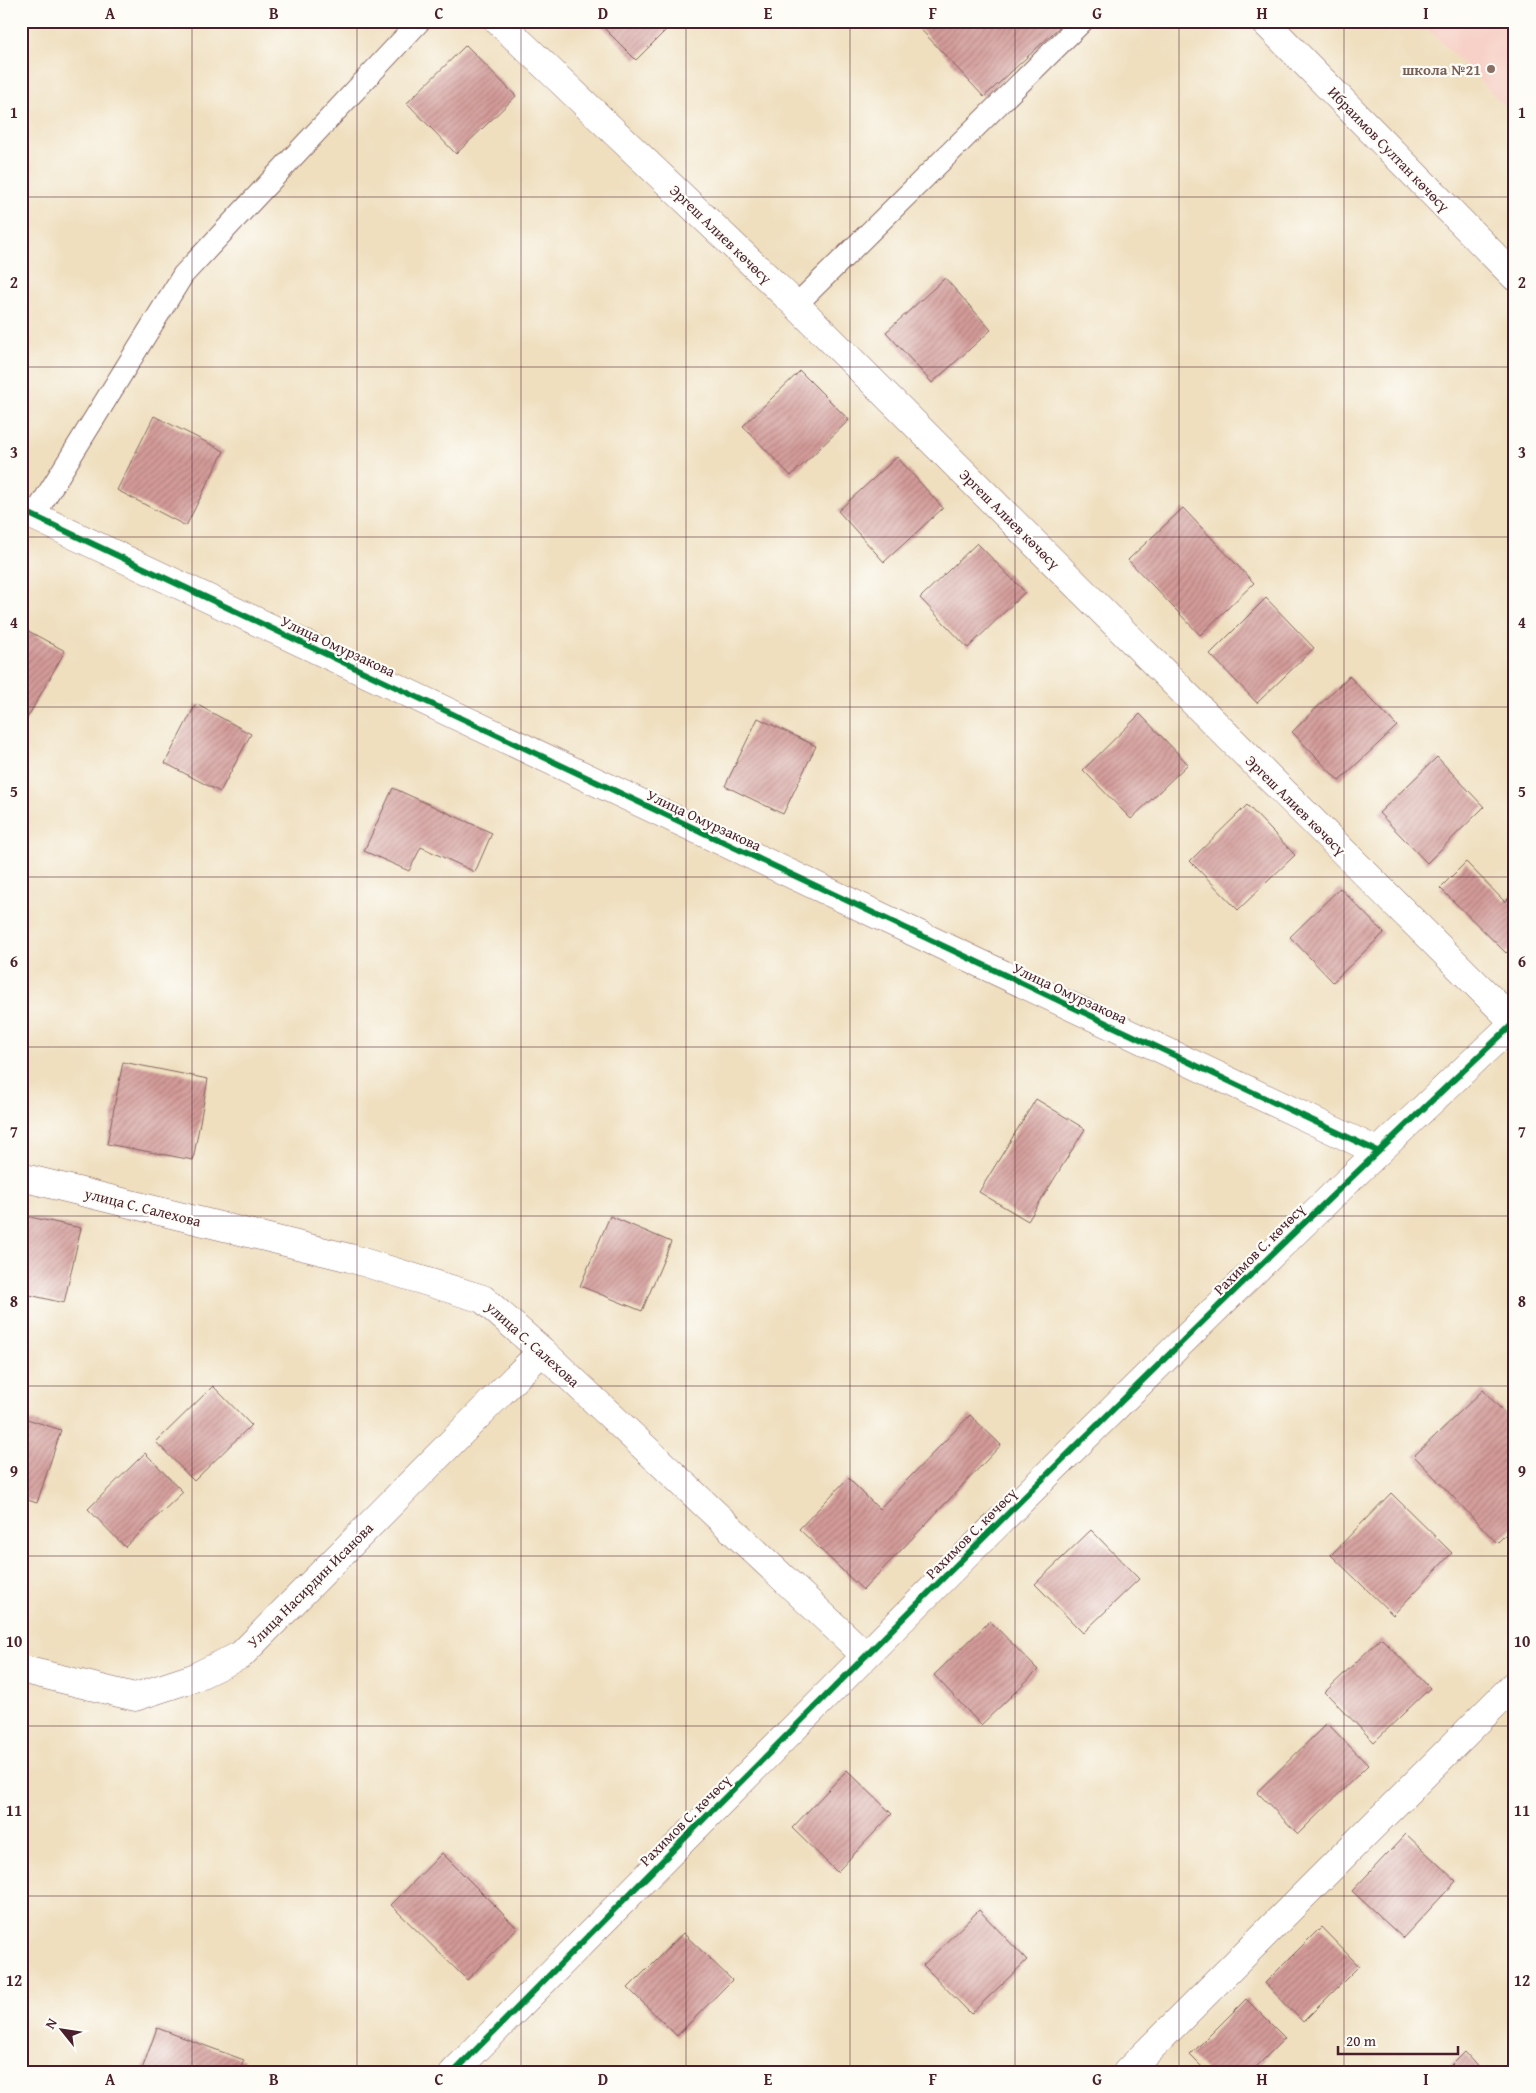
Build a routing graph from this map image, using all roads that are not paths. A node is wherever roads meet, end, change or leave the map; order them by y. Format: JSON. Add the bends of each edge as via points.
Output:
{"nodes":[{"id":1,"x":420,"y":21,"type":"edge"},
{"id":2,"x":498,"y":21,"type":"edge"},
{"id":3,"x":1083,"y":21,"type":"edge"},
{"id":4,"x":1264,"y":21,"type":"edge"},
{"id":5,"x":1515,"y":277,"type":"edge"},
{"id":6,"x":796,"y":305,"type":"junction"},
{"id":7,"x":28,"y":513,"type":"edge"},
{"id":8,"x":1515,"y":1022,"type":"edge"},
{"id":9,"x":1376,"y":1151,"type":"junction"},
{"id":10,"x":21,"y":1177,"type":"edge"},
{"id":11,"x":542,"y":1351,"type":"junction"},
{"id":12,"x":865,"y":1655,"type":"junction"},
{"id":13,"x":21,"y":1669,"type":"edge"},
{"id":14,"x":1515,"y":1684,"type":"edge"},
{"id":15,"x":454,"y":2072,"type":"edge"},
{"id":16,"x":1127,"y":2072,"type":"edge"}],
"edges":[{"from":1,"to":7,"type":"lane","via":[[183,275]]},
{"from":2,"to":6,"type":"street","name":"Эргеш Алиев көчөсү"},
{"from":3,"to":6,"type":"lane"},
{"from":4,"to":5,"type":"street","name":"Ибраимов Султан көчөсү"},
{"from":6,"to":8,"type":"street","name":"Эргеш Алиев көчөсү"},
{"from":7,"to":9,"type":"street","name":"Улица Омурзакова"},
{"from":8,"to":9,"type":"street","name":"Рахимов С. көчөсү"},
{"from":9,"to":12,"type":"street","name":"Рахимов С. көчөсү"},
{"from":10,"to":11,"type":"street","name":"улица С. Салехова","via":[[350,1258],[483,1300]]},
{"from":11,"to":12,"type":"street","name":"улица С. Салехова"},
{"from":11,"to":13,"type":"street","name":"Улица Насирдин Исанова","via":[[241,1655],[193,1678],[135,1696]]},
{"from":12,"to":15,"type":"street","name":"Рахимов С. көчөсү"},
{"from":14,"to":16,"type":"street"}]}
